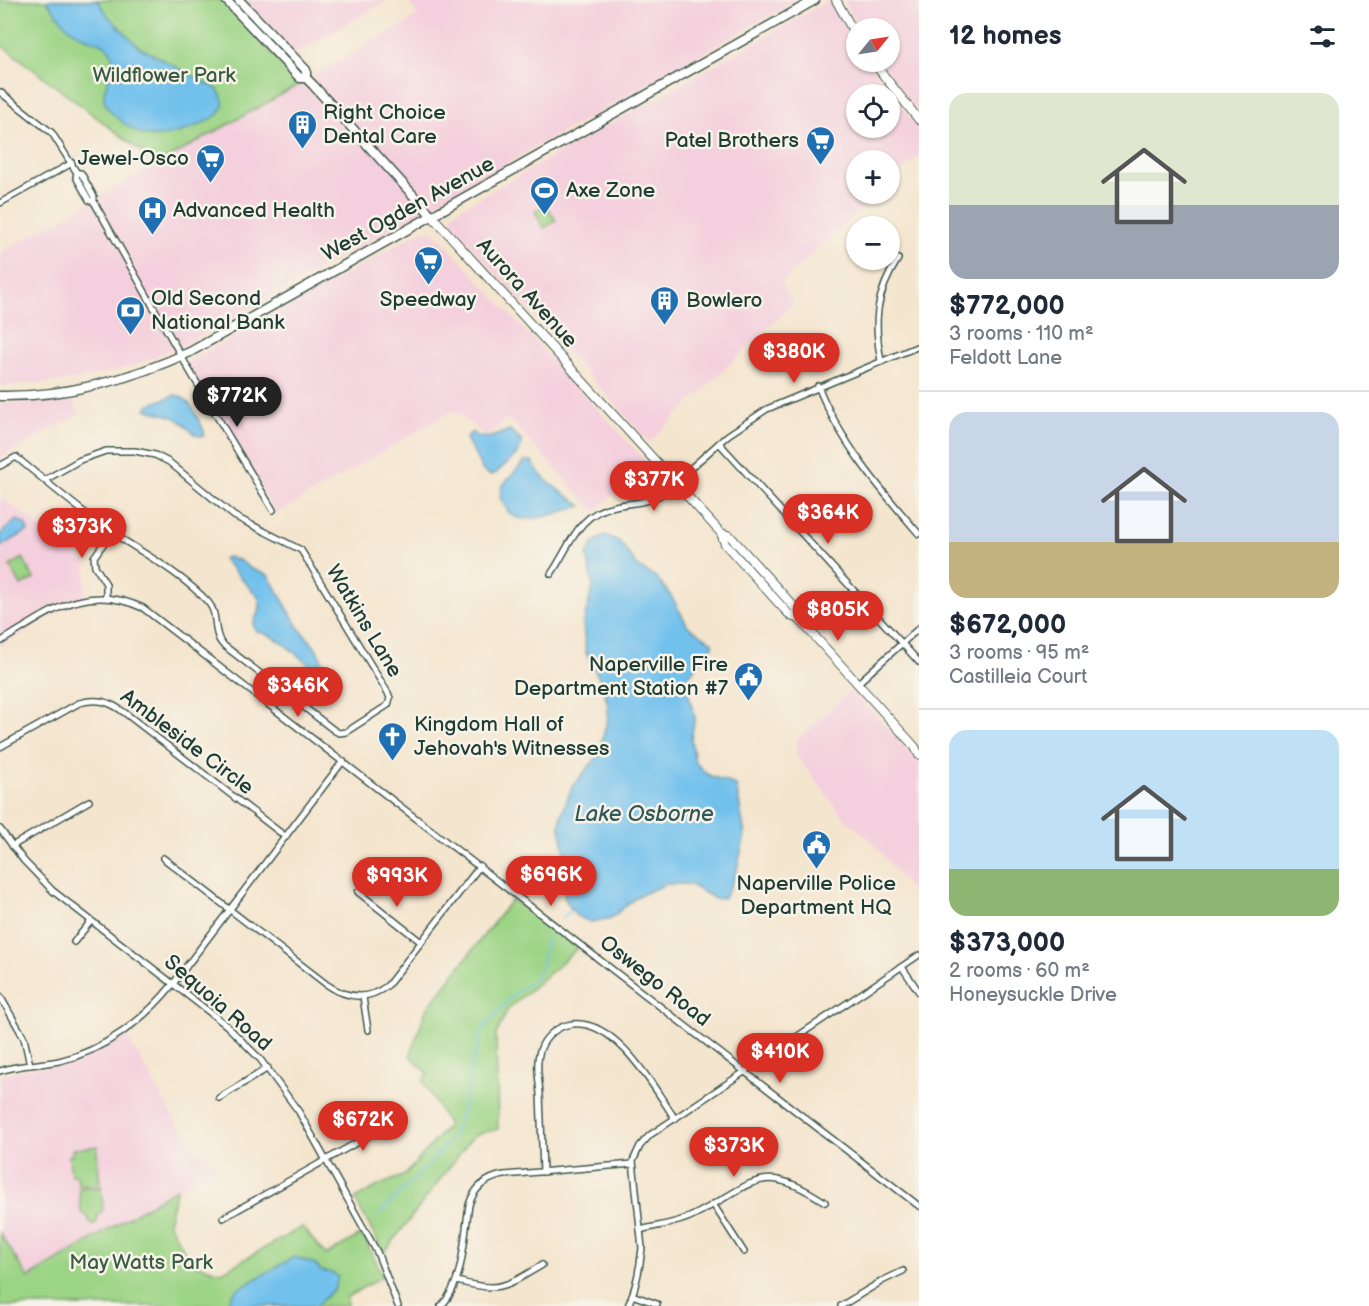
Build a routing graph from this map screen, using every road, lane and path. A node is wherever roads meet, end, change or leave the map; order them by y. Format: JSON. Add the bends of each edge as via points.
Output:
{"nodes":[{"id":1,"x":226,"y":0,"type":"edge"},
{"id":2,"x":239,"y":0,"type":"edge"},
{"id":3,"x":815,"y":0,"type":"edge"},
{"id":4,"x":836,"y":0,"type":"edge"},
{"id":5,"x":846,"y":18,"type":"edge"},
{"id":6,"x":881,"y":72,"type":"edge"},
{"id":7,"x":306,"y":78,"type":"junction"},
{"id":8,"x":0,"y":92,"type":"edge"},
{"id":9,"x":919,"y":120,"type":"edge"},
{"id":10,"x":72,"y":163,"type":"junction"},
{"id":11,"x":0,"y":203,"type":"edge"},
{"id":12,"x":432,"y":216,"type":"junction"},
{"id":13,"x":892,"y":270,"type":"edge"},
{"id":14,"x":918,"y":348,"type":"edge"},
{"id":15,"x":181,"y":356,"type":"junction"},
{"id":16,"x":881,"y":361,"type":"junction"},
{"id":17,"x":819,"y":386,"type":"junction"},
{"id":18,"x":0,"y":396,"type":"edge"},
{"id":19,"x":719,"y":443,"type":"junction"},
{"id":20,"x":0,"y":466,"type":"edge"},
{"id":21,"x":45,"y":480,"type":"junction"},
{"id":22,"x":676,"y":482,"type":"junction"},
{"id":23,"x":273,"y":510,"type":"dead end"},
{"id":24,"x":112,"y":532,"type":"junction"},
{"id":25,"x":919,"y":534,"type":"edge"},
{"id":26,"x":551,"y":574,"type":"dead end"},
{"id":27,"x":106,"y":597,"type":"junction"},
{"id":28,"x":919,"y":628,"type":"edge"},
{"id":29,"x":0,"y":642,"type":"edge"},
{"id":30,"x":902,"y":644,"type":"junction"},
{"id":31,"x":919,"y":663,"type":"edge"},
{"id":32,"x":858,"y":683,"type":"junction"},
{"id":33,"x":0,"y":747,"type":"edge"},
{"id":34,"x":918,"y":750,"type":"edge"},
{"id":35,"x":344,"y":761,"type":"junction"},
{"id":36,"x":89,"y":801,"type":"dead end"},
{"id":37,"x":0,"y":829,"type":"edge"},
{"id":38,"x":286,"y":837,"type":"junction"},
{"id":39,"x":12,"y":846,"type":"junction"},
{"id":40,"x":164,"y":858,"type":"dead end"},
{"id":41,"x":480,"y":866,"type":"junction"},
{"id":42,"x":358,"y":892,"type":"dead end"},
{"id":43,"x":230,"y":909,"type":"junction"},
{"id":44,"x":91,"y":921,"type":"junction"},
{"id":45,"x":75,"y":942,"type":"dead end"},
{"id":46,"x":421,"y":942,"type":"junction"},
{"id":47,"x":919,"y":955,"type":"edge"},
{"id":48,"x":902,"y":967,"type":"junction"},
{"id":49,"x":173,"y":984,"type":"junction"},
{"id":50,"x":919,"y":992,"type":"edge"},
{"id":51,"x":0,"y":996,"type":"edge"},
{"id":52,"x":363,"y":997,"type":"junction"},
{"id":53,"x":368,"y":1030,"type":"dead end"},
{"id":54,"x":30,"y":1065,"type":"junction"},
{"id":55,"x":267,"y":1068,"type":"junction"},
{"id":56,"x":0,"y":1071,"type":"edge"},
{"id":57,"x":745,"y":1071,"type":"junction"},
{"id":58,"x":219,"y":1098,"type":"dead end"},
{"id":59,"x":675,"y":1119,"type":"junction"},
{"id":60,"x":388,"y":1125,"type":"dead end"},
{"id":61,"x":326,"y":1160,"type":"junction"},
{"id":62,"x":633,"y":1164,"type":"junction"},
{"id":63,"x":543,"y":1172,"type":"junction"},
{"id":64,"x":825,"y":1202,"type":"dead end"},
{"id":65,"x":713,"y":1204,"type":"junction"},
{"id":66,"x":919,"y":1206,"type":"edge"},
{"id":67,"x":223,"y":1218,"type":"dead end"},
{"id":68,"x":640,"y":1230,"type":"junction"},
{"id":69,"x":744,"y":1252,"type":"dead end"},
{"id":70,"x":542,"y":1265,"type":"dead end"},
{"id":71,"x":903,"y":1271,"type":"dead end"},
{"id":72,"x":457,"y":1281,"type":"junction"},
{"id":73,"x":632,"y":1295,"type":"junction"},
{"id":74,"x":657,"y":1304,"type":"dead end"},
{"id":75,"x":398,"y":1306,"type":"edge"},
{"id":76,"x":441,"y":1306,"type":"edge"},
{"id":77,"x":628,"y":1306,"type":"edge"},
{"id":78,"x":841,"y":1306,"type":"edge"}],
"edges":[{"from":1,"to":7,"type":"main road","name":"Aurora Avenue","via":[[300,78]]},
{"from":2,"to":7,"type":"main road","name":"Aurora Avenue","via":[[306,70]]},
{"from":3,"to":12,"type":"main road","name":"West Ogden Avenue"},
{"from":4,"to":5,"type":"main road"},
{"from":6,"to":9,"type":"main road"},
{"from":7,"to":12,"type":"main road","name":"Aurora Avenue"},
{"from":8,"to":10,"type":"street","via":[[52,133]]},
{"from":10,"to":11,"type":"street"},
{"from":10,"to":15,"type":"street"},
{"from":12,"to":15,"type":"main road","name":"West Ogden Avenue"},
{"from":12,"to":22,"type":"main road","name":"Aurora Avenue"},
{"from":13,"to":16,"type":"street","via":[[878,307]]},
{"from":14,"to":16,"type":"street"},
{"from":15,"to":18,"type":"main road","name":"West Ogden Avenue","via":[[104,383]]},
{"from":15,"to":23,"type":"street"},
{"from":16,"to":17,"type":"street"},
{"from":17,"to":19,"type":"street","via":[[767,409]]},
{"from":17,"to":25,"type":"street","via":[[831,417],[848,444]]},
{"from":19,"to":22,"type":"street"},
{"from":19,"to":30,"type":"street"},
{"from":20,"to":21,"type":"street","name":"Watkins Lane","via":[[15,458]]},
{"from":21,"to":24,"type":"street","name":"Watkins Lane"},
{"from":21,"to":24,"type":"street","name":"Watkins Lane","via":[[80,460],[112,450],[155,455],[174,465],[234,516],[305,555],[390,702],[346,732],[335,731],[222,644],[216,634],[212,608],[205,599]]},
{"from":22,"to":26,"type":"street","via":[[651,500],[609,507],[589,517],[571,538]]},
{"from":22,"to":32,"type":"main road","name":"Aurora Avenue","via":[[721,533],[730,536],[767,576],[796,609],[799,619]]},
{"from":24,"to":27,"type":"street","via":[[94,557],[106,584]]},
{"from":27,"to":29,"type":"street","via":[[65,605]]},
{"from":27,"to":35,"type":"street","name":"Oswego Road","via":[[133,603],[152,613]]},
{"from":28,"to":30,"type":"street"},
{"from":30,"to":31,"type":"street"},
{"from":30,"to":32,"type":"street"},
{"from":32,"to":34,"type":"main road","name":"Aurora Avenue"},
{"from":33,"to":38,"type":"street","name":"Ambleside Circle","via":[[79,703],[104,701]]},
{"from":35,"to":38,"type":"street"},
{"from":35,"to":41,"type":"street","name":"Oswego Road"},
{"from":36,"to":39,"type":"street"},
{"from":37,"to":39,"type":"street","name":"Sequoia Road"},
{"from":38,"to":43,"type":"street"},
{"from":39,"to":44,"type":"street","name":"Sequoia Road","via":[[53,891]]},
{"from":40,"to":43,"type":"street"},
{"from":41,"to":46,"type":"street"},
{"from":41,"to":57,"type":"street","name":"Oswego Road"},
{"from":42,"to":46,"type":"street"},
{"from":43,"to":49,"type":"street"},
{"from":43,"to":52,"type":"street","via":[[337,992]]},
{"from":44,"to":45,"type":"street"},
{"from":44,"to":49,"type":"street","name":"Sequoia Road"},
{"from":46,"to":52,"type":"street","via":[[388,985]]},
{"from":47,"to":48,"type":"street"},
{"from":48,"to":50,"type":"street"},
{"from":48,"to":57,"type":"street"},
{"from":49,"to":54,"type":"street","via":[[141,1017],[93,1048],[66,1059]]},
{"from":49,"to":55,"type":"street","name":"Sequoia Road","via":[[226,1025]]},
{"from":51,"to":54,"type":"street","via":[[24,1038]]},
{"from":52,"to":53,"type":"street"},
{"from":54,"to":56,"type":"street"},
{"from":55,"to":58,"type":"street"},
{"from":55,"to":61,"type":"street","name":"Sequoia Road","via":[[290,1098]]},
{"from":57,"to":59,"type":"street"},
{"from":57,"to":66,"type":"street","name":"Oswego Road"},
{"from":59,"to":62,"type":"street","via":[[643,1142]]},
{"from":59,"to":63,"type":"street","via":[[624,1049],[588,1024],[564,1026],[549,1035],[539,1054]]},
{"from":60,"to":61,"type":"street"},
{"from":61,"to":67,"type":"street"},
{"from":61,"to":75,"type":"street","name":"Sequoia Road","via":[[377,1252]]},
{"from":62,"to":63,"type":"street"},
{"from":62,"to":68,"type":"street"},
{"from":63,"to":72,"type":"street","via":[[497,1176],[477,1189],[469,1205]]},
{"from":64,"to":65,"type":"street","via":[[794,1184],[769,1179],[748,1184]]},
{"from":65,"to":68,"type":"street","via":[[679,1222]]},
{"from":65,"to":69,"type":"street"},
{"from":68,"to":73,"type":"street","via":[[641,1260]]},
{"from":70,"to":72,"type":"street","via":[[504,1287]]},
{"from":71,"to":78,"type":"street"},
{"from":72,"to":76,"type":"street"},
{"from":73,"to":74,"type":"street"},
{"from":73,"to":77,"type":"street"}]}
